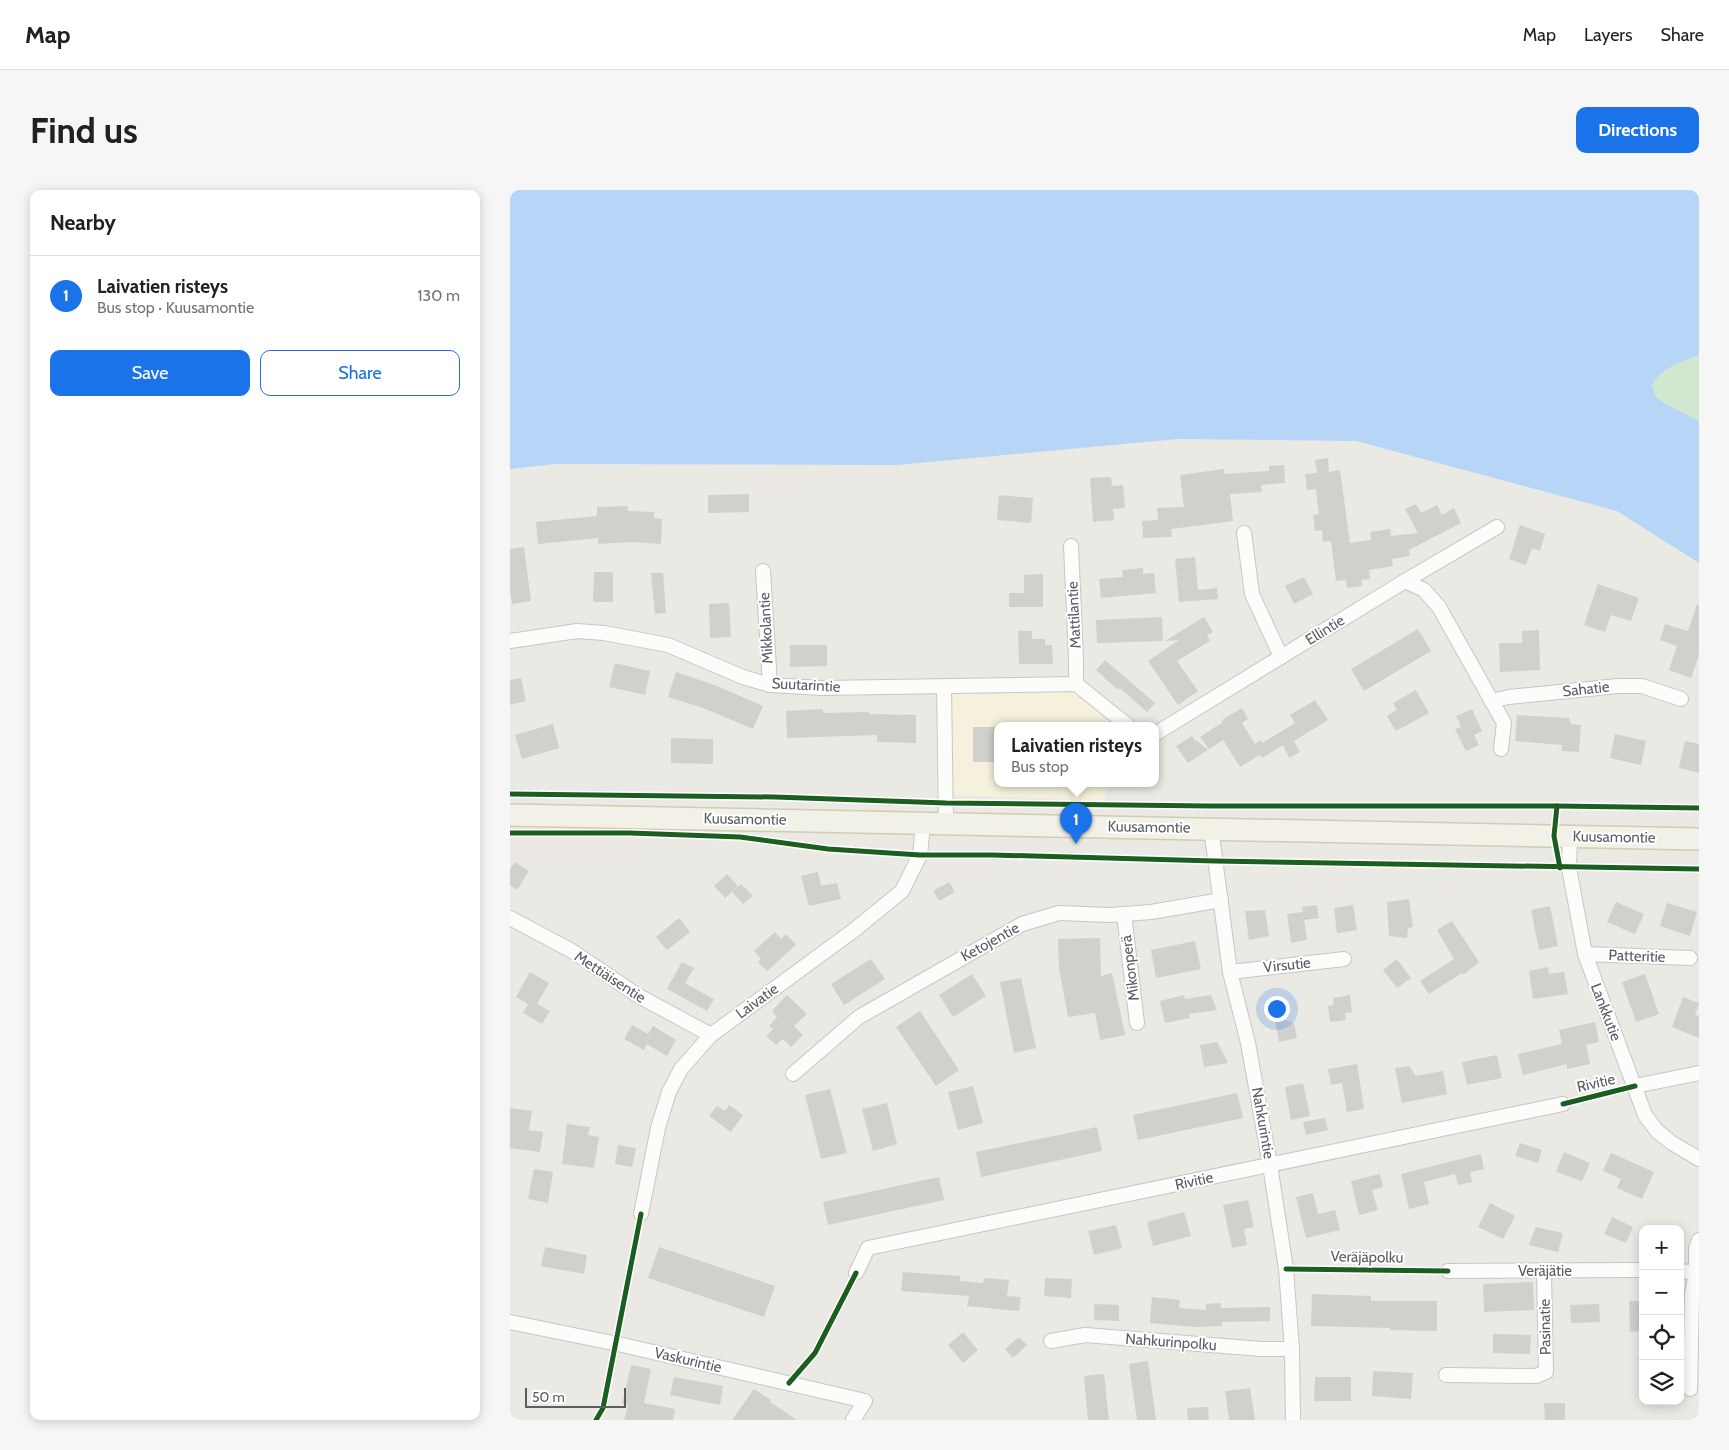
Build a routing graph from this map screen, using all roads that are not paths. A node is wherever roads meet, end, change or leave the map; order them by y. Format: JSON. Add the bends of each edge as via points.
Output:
{"nodes":[{"id":1,"x":1497,"y":527,"type":"dead end"},
{"id":2,"x":1244,"y":533,"type":"dead end"},
{"id":3,"x":1071,"y":546,"type":"dead end"},
{"id":4,"x":763,"y":571,"type":"dead end"},
{"id":5,"x":1405,"y":581,"type":"junction"},
{"id":6,"x":510,"y":641,"type":"edge"},
{"id":7,"x":1281,"y":657,"type":"junction"},
{"id":8,"x":770,"y":684,"type":"junction"},
{"id":9,"x":1076,"y":684,"type":"junction"},
{"id":10,"x":944,"y":686,"type":"junction"},
{"id":11,"x":1681,"y":699,"type":"dead end"},
{"id":12,"x":1491,"y":701,"type":"junction"},
{"id":13,"x":1123,"y":722,"type":"edge"},
{"id":14,"x":1159,"y":732,"type":"edge"},
{"id":15,"x":1501,"y":749,"type":"dead end"},
{"id":16,"x":510,"y":815,"type":"edge"},
{"id":17,"x":923,"y":824,"type":"junction"},
{"id":18,"x":946,"y":824,"type":"junction"},
{"id":19,"x":1211,"y":828,"type":"junction"},
{"id":20,"x":1570,"y":836,"type":"junction"},
{"id":21,"x":1699,"y":839,"type":"edge"},
{"id":22,"x":1221,"y":900,"type":"junction"},
{"id":23,"x":1124,"y":914,"type":"junction"},
{"id":24,"x":510,"y":918,"type":"edge"},
{"id":25,"x":1585,"y":954,"type":"junction"},
{"id":26,"x":1690,"y":958,"type":"dead end"},
{"id":27,"x":1344,"y":959,"type":"dead end"},
{"id":28,"x":1230,"y":972,"type":"junction"},
{"id":29,"x":1137,"y":1023,"type":"dead end"},
{"id":30,"x":711,"y":1035,"type":"junction"},
{"id":31,"x":1699,"y":1073,"type":"edge"},
{"id":32,"x":793,"y":1074,"type":"dead end"},
{"id":33,"x":1634,"y":1086,"type":"junction"},
{"id":34,"x":1563,"y":1104,"type":"dead end"},
{"id":35,"x":1699,"y":1159,"type":"edge"},
{"id":36,"x":1270,"y":1165,"type":"junction"},
{"id":37,"x":641,"y":1214,"type":"dead end"},
{"id":38,"x":1699,"y":1240,"type":"edge"},
{"id":39,"x":1639,"y":1270,"type":"edge"},
{"id":40,"x":1448,"y":1271,"type":"dead end"},
{"id":41,"x":1684,"y":1271,"type":"edge"},
{"id":42,"x":1544,"y":1272,"type":"junction"},
{"id":43,"x":856,"y":1273,"type":"dead end"},
{"id":44,"x":1698,"y":1273,"type":"edge"},
{"id":45,"x":510,"y":1322,"type":"edge"},
{"id":46,"x":1051,"y":1341,"type":"dead end"},
{"id":47,"x":1292,"y":1349,"type":"junction"},
{"id":48,"x":1446,"y":1375,"type":"dead end"},
{"id":49,"x":1690,"y":1389,"type":"dead end"},
{"id":50,"x":853,"y":1420,"type":"edge"},
{"id":51,"x":1293,"y":1420,"type":"edge"}],
"edges":[{"from":1,"to":5,"type":"street","name":"Ellintie"},
{"from":2,"to":7,"type":"street","via":[[1252,594]]},
{"from":3,"to":9,"type":"street","name":"Mattilantie"},
{"from":4,"to":8,"type":"street","name":"Mikkolantie"},
{"from":5,"to":7,"type":"street","name":"Ellintie"},
{"from":5,"to":12,"type":"street","via":[[1424,590],[1439,607]]},
{"from":6,"to":8,"type":"street","name":"Suutarintie","via":[[577,631],[604,633],[668,645],[743,677]]},
{"from":7,"to":14,"type":"street","name":"Ellintie"},
{"from":8,"to":10,"type":"street","name":"Suutarintie","via":[[821,688]]},
{"from":9,"to":10,"type":"street"},
{"from":9,"to":13,"type":"street"},
{"from":10,"to":18,"type":"street"},
{"from":11,"to":12,"type":"street","name":"Sahatie","via":[[1642,686],[1618,686]]},
{"from":12,"to":15,"type":"street","via":[[1504,723]]},
{"from":16,"to":17,"type":"main road","name":"Kuusamontie"},
{"from":17,"to":18,"type":"main road","name":"Kuusamontie"},
{"from":17,"to":30,"type":"street","name":"Laivatie","via":[[920,855],[902,891]]},
{"from":18,"to":19,"type":"main road","name":"Kuusamontie"},
{"from":19,"to":20,"type":"main road","name":"Kuusamontie"},
{"from":19,"to":22,"type":"street","name":"Nahkurintie"},
{"from":20,"to":21,"type":"main road","name":"Kuusamontie"},
{"from":20,"to":25,"type":"street","name":"Lankkutie","via":[[1569,868]]},
{"from":22,"to":23,"type":"street","name":"Ketojentie"},
{"from":22,"to":28,"type":"street","name":"Nahkurintie"},
{"from":23,"to":29,"type":"street","name":"Mikonperä"},
{"from":23,"to":32,"type":"street","name":"Ketojentie","via":[[1059,913],[1022,924],[859,1017]]},
{"from":24,"to":30,"type":"street","name":"Mettiäisentie","via":[[572,952],[637,995]]},
{"from":25,"to":26,"type":"street","name":"Patteritie"},
{"from":25,"to":33,"type":"street","name":"Lankkutie"},
{"from":27,"to":28,"type":"street","name":"Virsutie"},
{"from":28,"to":36,"type":"street","name":"Nahkurintie","via":[[1248,1043]]},
{"from":30,"to":37,"type":"street","name":"Laivatie","via":[[681,1069],[670,1092],[658,1128]]},
{"from":31,"to":33,"type":"street"},
{"from":33,"to":35,"type":"street","name":"Lankkutie","via":[[1645,1115],[1657,1131]]},
{"from":34,"to":36,"type":"street","name":"Rivitie"},
{"from":36,"to":43,"type":"street","name":"Rivitie","via":[[868,1248]]},
{"from":36,"to":47,"type":"street","name":"Nahkurintie","via":[[1286,1269]]},
{"from":38,"to":44,"type":"street","via":[[1696,1248]]},
{"from":39,"to":42,"type":"street","name":"Veräjätie"},
{"from":40,"to":42,"type":"street","name":"Veräjätie"},
{"from":41,"to":44,"type":"street"},
{"from":42,"to":48,"type":"street","name":"Pasinatie","via":[[1546,1372],[1536,1376]]},
{"from":44,"to":49,"type":"street","via":[[1692,1293]]},
{"from":45,"to":50,"type":"street","name":"Vaskurintie","via":[[865,1401]]},
{"from":46,"to":47,"type":"street","name":"Nahkurinpolku","via":[[1085,1335]]},
{"from":47,"to":51,"type":"street","name":"Nahkurintie"}]}
